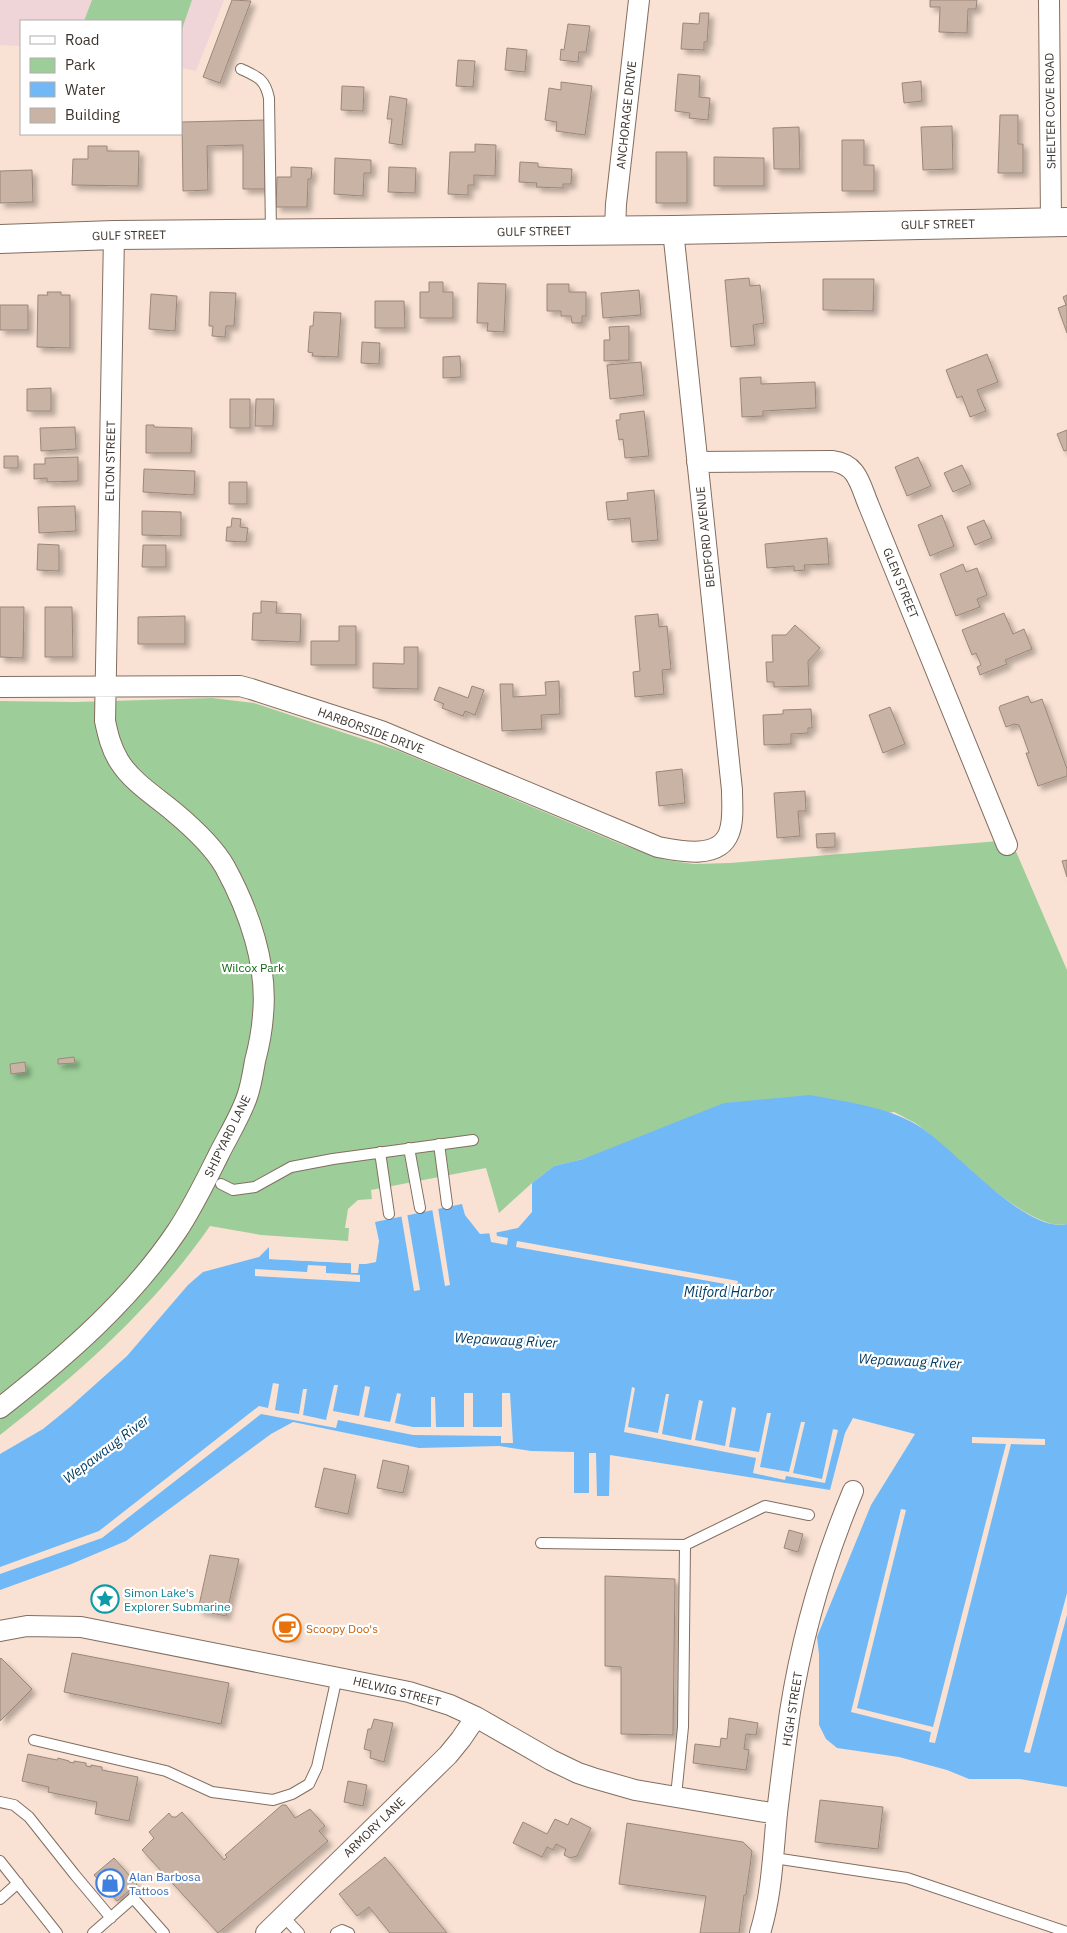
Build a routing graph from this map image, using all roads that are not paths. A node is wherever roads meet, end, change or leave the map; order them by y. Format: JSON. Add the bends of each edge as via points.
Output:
{"nodes":[{"id":1,"x":639,"y":0,"type":"edge"},
{"id":2,"x":1049,"y":0,"type":"edge"},
{"id":3,"x":242,"y":69,"type":"dead end"},
{"id":4,"x":1059,"y":222,"type":"edge"},
{"id":5,"x":615,"y":230,"type":"junction"},
{"id":6,"x":673,"y":230,"type":"junction"},
{"id":7,"x":271,"y":234,"type":"junction"},
{"id":8,"x":114,"y":235,"type":"junction"},
{"id":9,"x":0,"y":239,"type":"edge"},
{"id":10,"x":697,"y":462,"type":"junction"},
{"id":11,"x":0,"y":687,"type":"edge"},
{"id":12,"x":105,"y":687,"type":"junction"},
{"id":13,"x":722,"y":842,"type":"joint"},
{"id":14,"x":1007,"y":845,"type":"dead end"},
{"id":15,"x":473,"y":1140,"type":"dead end"},
{"id":16,"x":439,"y":1144,"type":"junction"},
{"id":17,"x":409,"y":1148,"type":"junction"},
{"id":18,"x":380,"y":1152,"type":"junction"},
{"id":19,"x":221,"y":1184,"type":"dead end"},
{"id":20,"x":448,"y":1204,"type":"dead end"},
{"id":21,"x":420,"y":1208,"type":"dead end"},
{"id":22,"x":389,"y":1214,"type":"dead end"},
{"id":23,"x":0,"y":1408,"type":"edge"},
{"id":24,"x":853,"y":1491,"type":"dead end"},
{"id":25,"x":809,"y":1515,"type":"dead end"},
{"id":26,"x":541,"y":1543,"type":"dead end"},
{"id":27,"x":685,"y":1545,"type":"junction"},
{"id":28,"x":0,"y":1631,"type":"edge"},
{"id":29,"x":337,"y":1677,"type":"junction"},
{"id":30,"x":476,"y":1717,"type":"junction"},
{"id":31,"x":34,"y":1740,"type":"dead end"},
{"id":32,"x":676,"y":1796,"type":"junction"},
{"id":33,"x":0,"y":1802,"type":"edge"},
{"id":34,"x":777,"y":1814,"type":"junction"},
{"id":35,"x":774,"y":1858,"type":"junction"},
{"id":36,"x":0,"y":1862,"type":"edge"},
{"id":37,"x":18,"y":1883,"type":"junction"},
{"id":38,"x":0,"y":1899,"type":"edge"},
{"id":39,"x":284,"y":1917,"type":"junction"},
{"id":40,"x":111,"y":1918,"type":"junction"},
{"id":41,"x":159,"y":1931,"type":"edge"},
{"id":42,"x":1067,"y":1932,"type":"edge"},
{"id":43,"x":57,"y":1933,"type":"edge"},
{"id":44,"x":93,"y":1933,"type":"edge"},
{"id":45,"x":266,"y":1933,"type":"edge"},
{"id":46,"x":299,"y":1933,"type":"edge"},
{"id":47,"x":336,"y":1933,"type":"edge"},
{"id":48,"x":349,"y":1933,"type":"edge"},
{"id":49,"x":760,"y":1933,"type":"edge"}],
"edges":[{"from":1,"to":5,"type":"street","name":"ANCHORAGE DRIVE"},
{"from":2,"to":4,"type":"street","name":"SHELTER COVE ROAD"},
{"from":3,"to":7,"type":"lane","via":[[262,80],[269,98]]},
{"from":4,"to":6,"type":"main road","name":"GULF STREET"},
{"from":5,"to":6,"type":"main road","name":"GULF STREET"},
{"from":5,"to":7,"type":"main road","name":"GULF STREET"},
{"from":6,"to":10,"type":"street","name":"BEDFORD AVENUE"},
{"from":7,"to":8,"type":"main road","name":"GULF STREET"},
{"from":8,"to":9,"type":"main road","name":"GULF STREET"},
{"from":8,"to":12,"type":"street","name":"ELTON STREET"},
{"from":10,"to":13,"type":"street","name":"BEDFORD AVENUE","via":[[732,790],[730,829]]},
{"from":10,"to":14,"type":"street","name":"GLEN STREET","via":[[832,461],[852,468]]},
{"from":11,"to":12,"type":"street","name":"HARBORSIDE DRIVE"},
{"from":12,"to":13,"type":"street","name":"HARBORSIDE DRIVE","via":[[240,686],[252,689],[381,732],[658,846],[704,851]]},
{"from":12,"to":23,"type":"street","name":"SHIPYARD LANE","via":[[105,721],[110,742],[120,762],[148,792],[205,841],[224,866],[260,957],[263,1014],[246,1100],[178,1230],[150,1268],[106,1317]]},
{"from":15,"to":16,"type":"lane"},
{"from":16,"to":17,"type":"lane"},
{"from":16,"to":20,"type":"lane"},
{"from":17,"to":18,"type":"lane"},
{"from":17,"to":21,"type":"lane"},
{"from":18,"to":19,"type":"lane","via":[[291,1167],[255,1186],[233,1190]]},
{"from":18,"to":22,"type":"lane"},
{"from":24,"to":34,"type":"street","name":"HIGH STREET","via":[[832,1540],[806,1630],[790,1712]]},
{"from":25,"to":27,"type":"lane","via":[[765,1506]]},
{"from":26,"to":27,"type":"lane"},
{"from":27,"to":32,"type":"lane","via":[[683,1727]]},
{"from":28,"to":29,"type":"street","name":"HELWIG STREET","via":[[27,1626],[80,1627]]},
{"from":29,"to":30,"type":"street","name":"HELWIG STREET","via":[[430,1698]]},
{"from":29,"to":31,"type":"lane","via":[[309,1784],[273,1800],[212,1792],[166,1771]]},
{"from":30,"to":32,"type":"street","name":"HELWIG STREET","via":[[578,1773],[635,1790]]},
{"from":30,"to":39,"type":"street","name":"ARMORY LANE","via":[[448,1754]]},
{"from":32,"to":34,"type":"street","name":"HELWIG STREET"},
{"from":33,"to":40,"type":"lane","via":[[14,1805],[29,1817]]},
{"from":34,"to":35,"type":"street","name":"HIGH STREET"},
{"from":35,"to":42,"type":"lane","via":[[907,1878]]},
{"from":35,"to":49,"type":"street","name":"HIGH STREET"},
{"from":36,"to":37,"type":"lane"},
{"from":37,"to":38,"type":"lane"},
{"from":37,"to":43,"type":"lane"},
{"from":39,"to":45,"type":"street","name":"ARMORY LANE"},
{"from":39,"to":46,"type":"lane"},
{"from":40,"to":41,"type":"lane","via":[[133,1898]]},
{"from":40,"to":44,"type":"lane"},
{"from":47,"to":48,"type":"lane","via":[[342,1930]]}]}
